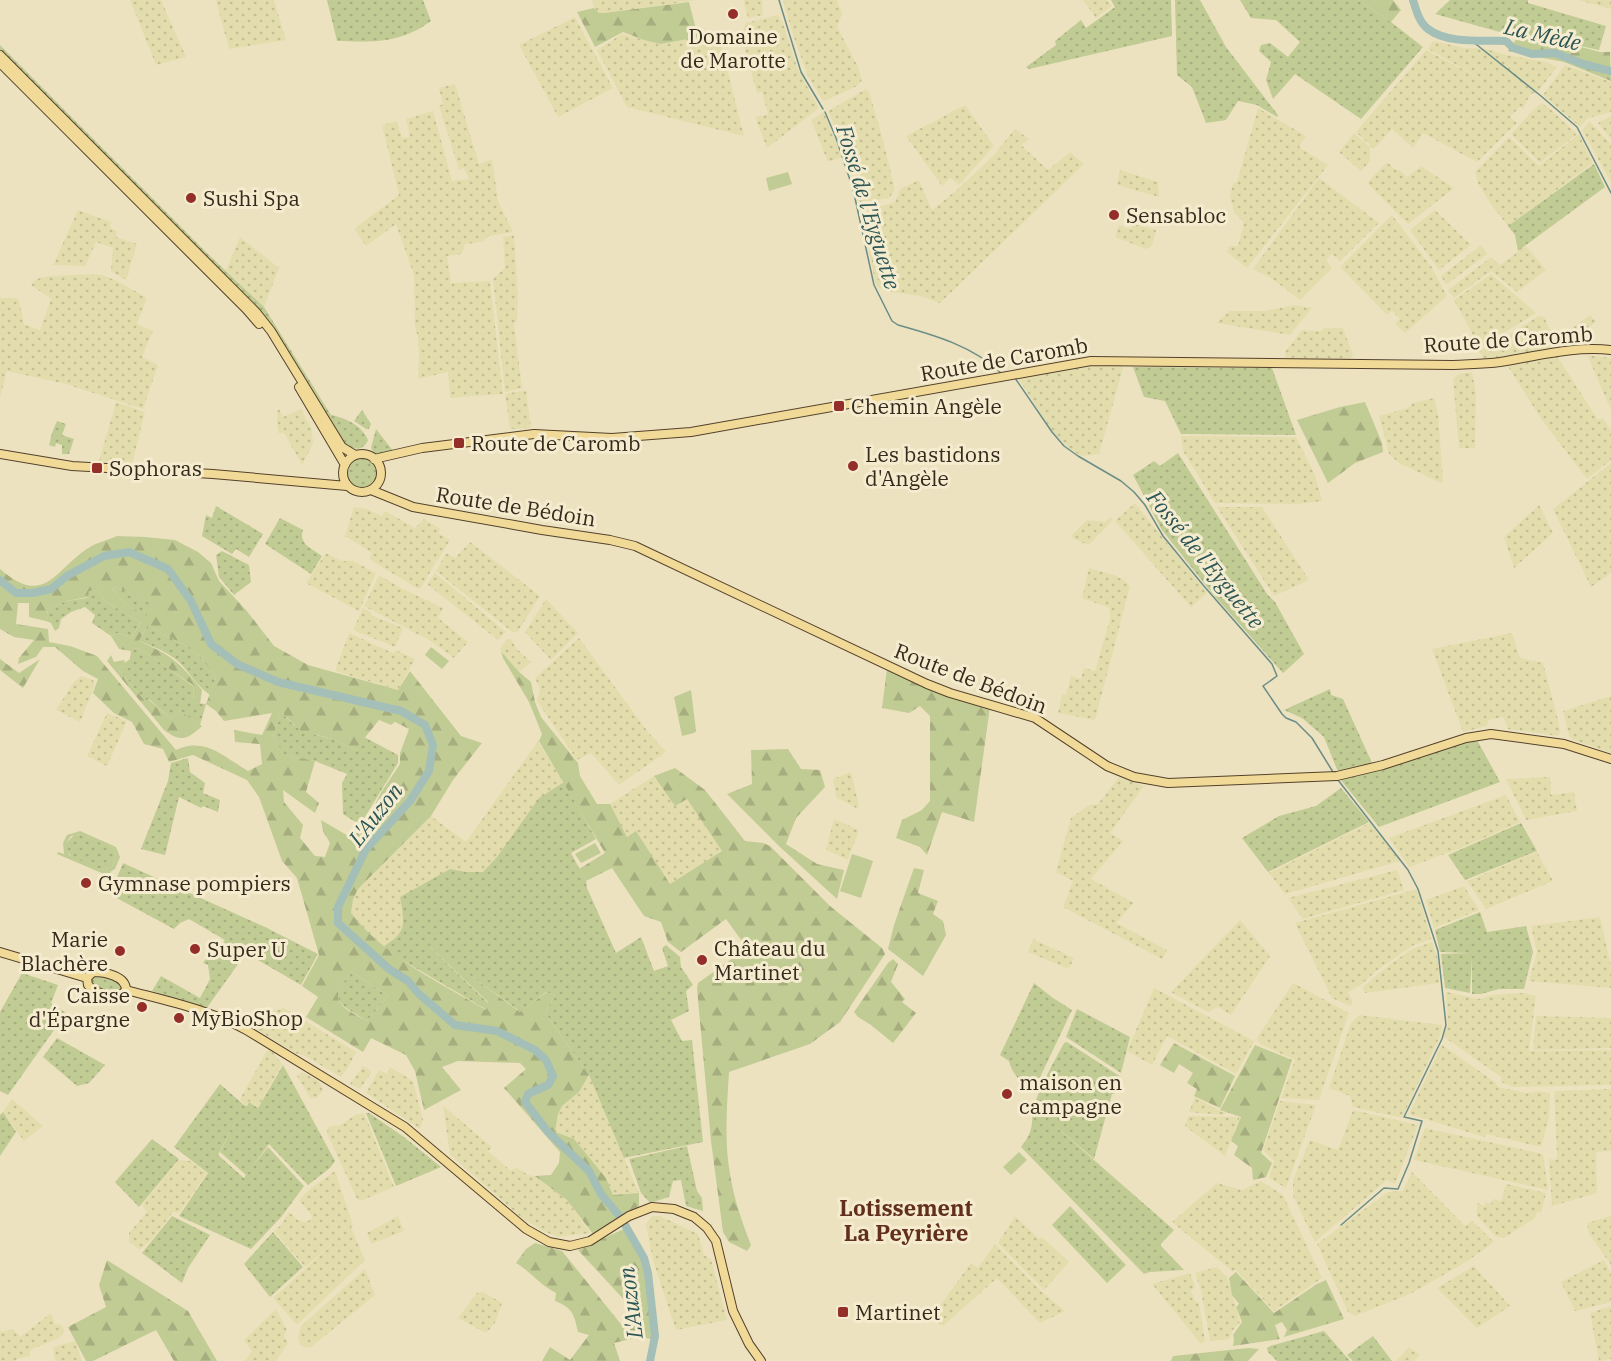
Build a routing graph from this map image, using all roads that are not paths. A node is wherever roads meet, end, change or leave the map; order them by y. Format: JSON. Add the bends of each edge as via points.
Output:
{"nodes":[{"id":1,"x":0,"y":55,"type":"edge"},
{"id":2,"x":0,"y":63,"type":"edge"},
{"id":3,"x":1611,"y":350,"type":"edge"},
{"id":4,"x":408,"y":452,"type":"junction"},
{"id":5,"x":0,"y":454,"type":"edge"},
{"id":6,"x":355,"y":455,"type":"junction"},
{"id":7,"x":374,"y":459,"type":"junction"},
{"id":8,"x":344,"y":469,"type":"junction"},
{"id":9,"x":380,"y":469,"type":"junction"},
{"id":10,"x":379,"y":482,"type":"junction"},
{"id":11,"x":316,"y":483,"type":"junction"},
{"id":12,"x":347,"y":486,"type":"junction"},
{"id":13,"x":371,"y":490,"type":"junction"},
{"id":14,"x":397,"y":501,"type":"junction"},
{"id":15,"x":1611,"y":759,"type":"edge"},
{"id":16,"x":0,"y":950,"type":"edge"},
{"id":17,"x":87,"y":978,"type":"junction"},
{"id":18,"x":126,"y":990,"type":"junction"},
{"id":19,"x":761,"y":1361,"type":"edge"}],
"edges":[{"from":1,"to":6,"type":"main road","via":[[256,312],[342,447]]},
{"from":2,"to":8,"type":"main road","via":[[246,309],[271,340]]},
{"from":3,"to":4,"type":"main road","name":"Route de Caromb","via":[[1568,350],[1453,365],[1091,361],[691,432],[612,438],[534,434]]},
{"from":4,"to":7,"type":"main road","name":"Route de Caromb"},
{"from":4,"to":9,"type":"main road"},
{"from":5,"to":11,"type":"main road","via":[[72,466]]},
{"from":6,"to":7,"type":"main road"},
{"from":6,"to":8,"type":"main road"},
{"from":7,"to":9,"type":"main road"},
{"from":8,"to":11,"type":"main road","via":[[333,479]]},
{"from":8,"to":12,"type":"main road"},
{"from":9,"to":10,"type":"main road"},
{"from":10,"to":13,"type":"main road"},
{"from":10,"to":14,"type":"main road"},
{"from":11,"to":12,"type":"main road"},
{"from":12,"to":13,"type":"main road","via":[[356,492]]},
{"from":13,"to":14,"type":"main road","name":"Route de Bédoin"},
{"from":14,"to":15,"type":"main road","name":"Route de Bédoin","via":[[428,510],[634,546],[927,684],[1035,718],[1107,766],[1146,781],[1337,776],[1491,734],[1564,744]]},
{"from":16,"to":17,"type":"main road"},
{"from":17,"to":18,"type":"main road","via":[[94,990],[118,996]]},
{"from":17,"to":18,"type":"main road","via":[[93,972],[122,979]]},
{"from":18,"to":19,"type":"main road","via":[[208,1014],[248,1031],[405,1127],[541,1239],[562,1246],[577,1245],[636,1213],[658,1210],[686,1217],[711,1240],[739,1327]]}]}
